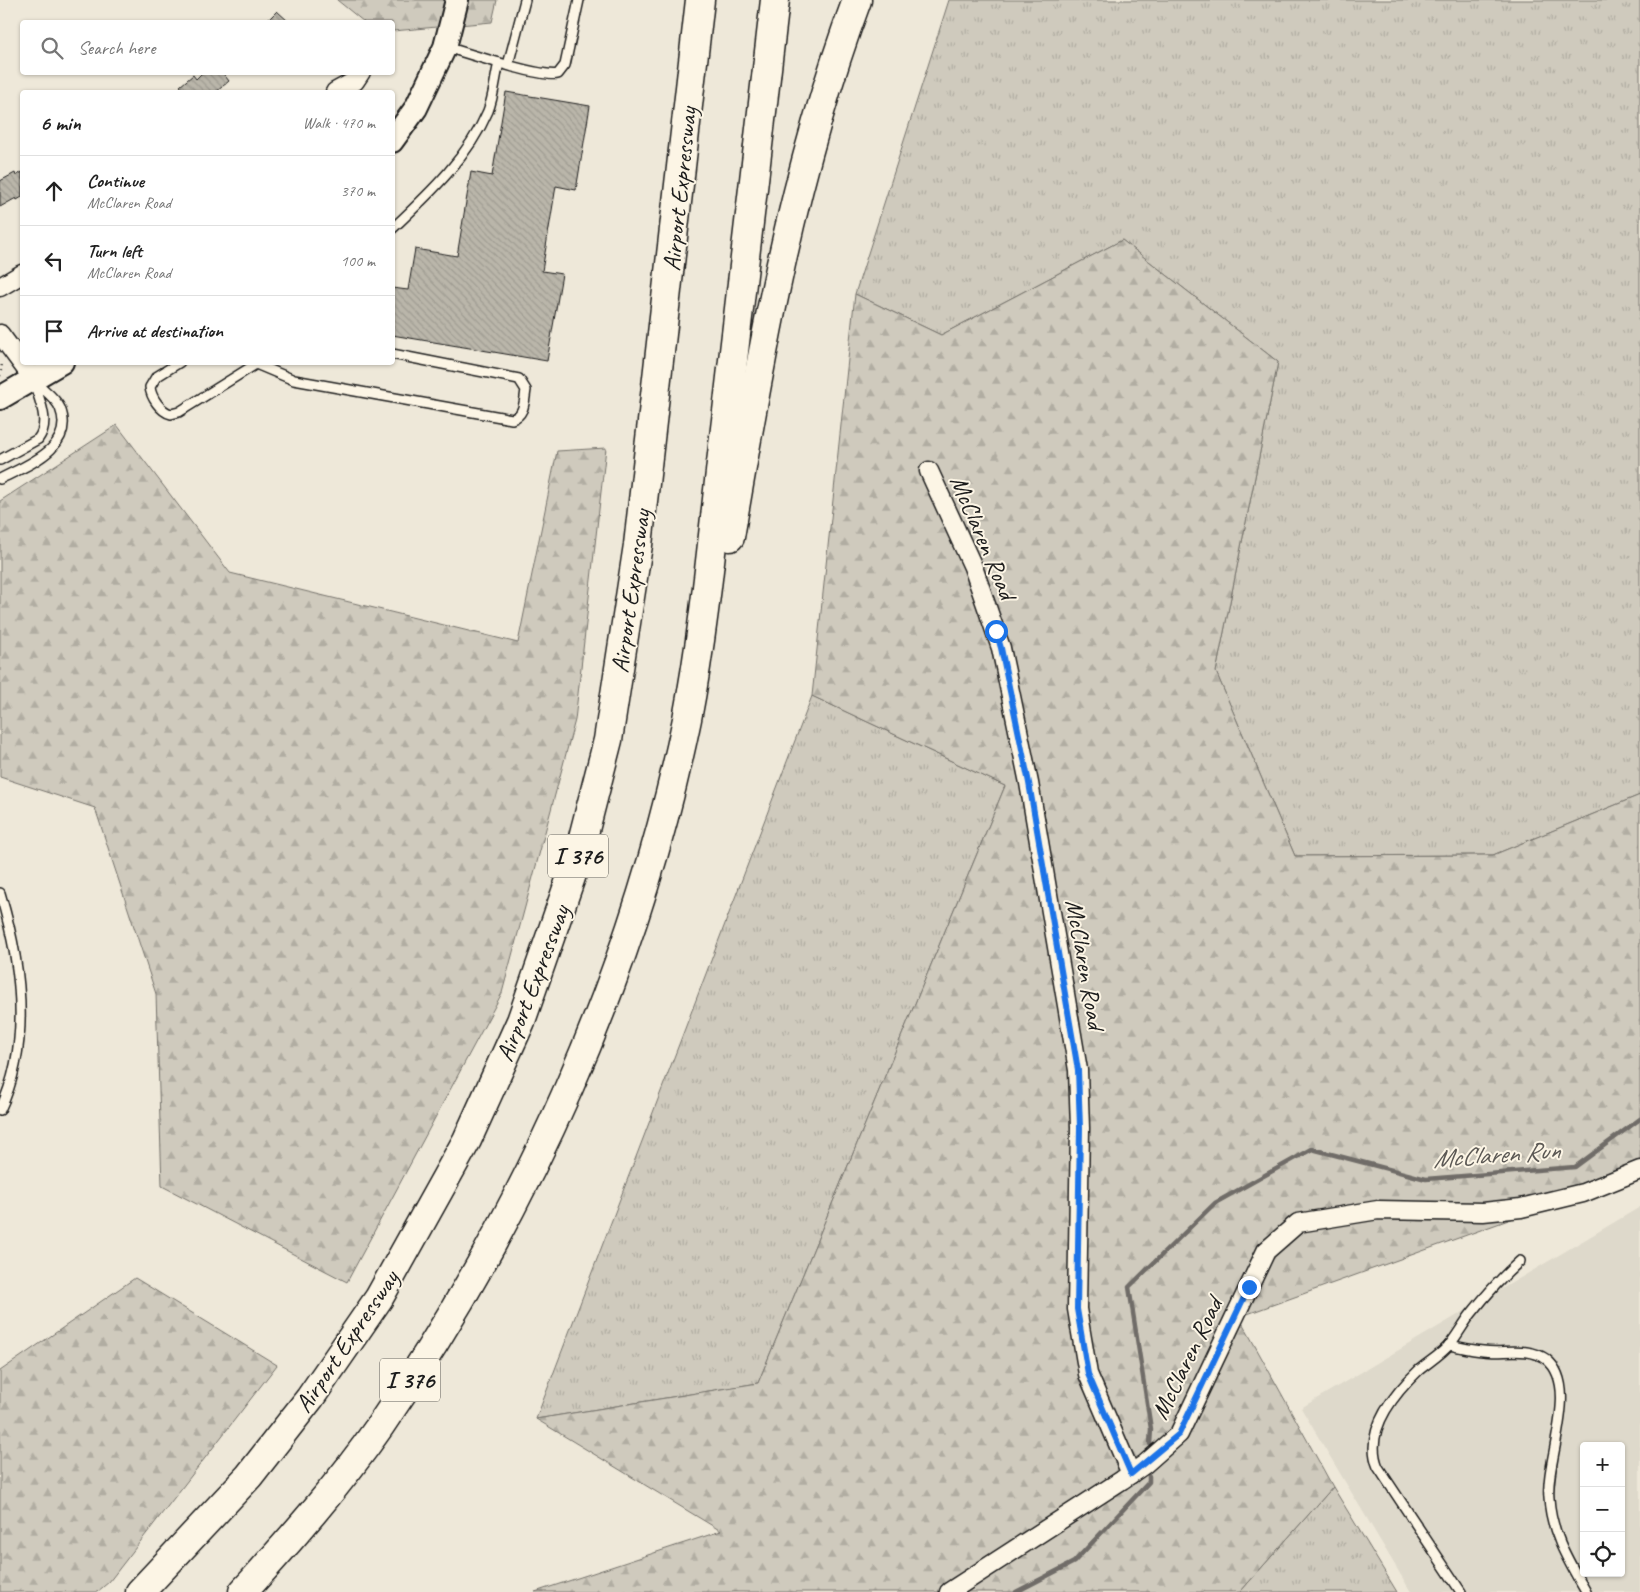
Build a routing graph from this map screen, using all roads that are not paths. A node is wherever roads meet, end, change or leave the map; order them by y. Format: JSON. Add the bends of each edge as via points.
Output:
{"nodes":[{"id":1,"x":457,"y":0,"type":"edge"},
{"id":2,"x":525,"y":0,"type":"edge"},
{"id":3,"x":578,"y":0,"type":"edge"},
{"id":4,"x":689,"y":0,"type":"edge"},
{"id":5,"x":700,"y":0,"type":"edge"},
{"id":6,"x":775,"y":0,"type":"edge"},
{"id":7,"x":857,"y":0,"type":"edge"},
{"id":8,"x":445,"y":47,"type":"junction"},
{"id":9,"x":503,"y":64,"type":"junction"},
{"id":10,"x":359,"y":75,"type":"edge"},
{"id":11,"x":339,"y":90,"type":"edge"},
{"id":12,"x":395,"y":137,"type":"edge"},
{"id":13,"x":395,"y":226,"type":"edge"},
{"id":14,"x":20,"y":275,"type":"edge"},
{"id":15,"x":0,"y":287,"type":"edge"},
{"id":16,"x":0,"y":334,"type":"edge"},
{"id":17,"x":395,"y":355,"type":"edge"},
{"id":18,"x":20,"y":361,"type":"edge"},
{"id":19,"x":23,"y":365,"type":"edge"},
{"id":20,"x":57,"y":365,"type":"edge"},
{"id":21,"x":175,"y":365,"type":"edge"},
{"id":22,"x":252,"y":365,"type":"edge"},
{"id":23,"x":260,"y":365,"type":"edge"},
{"id":24,"x":34,"y":380,"type":"junction"},
{"id":25,"x":0,"y":398,"type":"edge"},
{"id":26,"x":2,"y":459,"type":"edge"},
{"id":27,"x":929,"y":471,"type":"dead end"},
{"id":28,"x":11,"y":473,"type":"junction"},
{"id":29,"x":0,"y":479,"type":"edge"},
{"id":30,"x":638,"y":545,"type":"junction"},
{"id":31,"x":0,"y":893,"type":"edge"},
{"id":32,"x":589,"y":1044,"type":"junction"},
{"id":33,"x":0,"y":1110,"type":"edge"},
{"id":34,"x":1640,"y":1170,"type":"edge"},
{"id":35,"x":1520,"y":1261,"type":"dead end"},
{"id":36,"x":1449,"y":1345,"type":"junction"},
{"id":37,"x":1131,"y":1474,"type":"junction"},
{"id":38,"x":140,"y":1592,"type":"edge"},
{"id":39,"x":243,"y":1592,"type":"edge"},
{"id":40,"x":949,"y":1592,"type":"edge"},
{"id":41,"x":1461,"y":1592,"type":"edge"},
{"id":42,"x":1586,"y":1592,"type":"edge"}],
"edges":[{"from":1,"to":8,"type":"street"},
{"from":2,"to":9,"type":"lane"},
{"from":3,"to":9,"type":"lane","via":[[561,72],[550,75]]},
{"from":4,"to":30,"type":"highway"},
{"from":5,"to":30,"type":"highway","name":"Airport Expressway","number":"I 376"},
{"from":6,"to":32,"type":"highway","number":"I 376","via":[[709,571],[687,718],[658,838]]},
{"from":7,"to":32,"type":"highway","via":[[840,44],[794,200],[769,311],[690,772],[648,903]]},
{"from":8,"to":9,"type":"lane"},
{"from":8,"to":12,"type":"street","via":[[416,108]]},
{"from":9,"to":13,"type":"lane","via":[[488,110],[470,143],[436,188]]},
{"from":10,"to":11,"type":"street"},
{"from":14,"to":15,"type":"street"},
{"from":16,"to":18,"type":"street"},
{"from":17,"to":23,"type":"lane","via":[[519,379],[526,390],[522,412],[512,419],[313,384],[294,380]]},
{"from":19,"to":24,"type":"street"},
{"from":20,"to":24,"type":"street"},
{"from":21,"to":22,"type":"lane","via":[[156,377],[150,387],[162,410],[170,414],[179,412]]},
{"from":24,"to":25,"type":"street"},
{"from":24,"to":26,"type":"lane","via":[[45,420],[42,433],[38,439]]},
{"from":24,"to":28,"type":"lane","via":[[59,406],[61,433],[56,445],[46,455]]},
{"from":26,"to":28,"type":"lane"},
{"from":27,"to":37,"type":"street","name":"McClaren Road","via":[[974,567],[1001,648],[1025,764],[1078,1070],[1077,1309],[1088,1374]]},
{"from":28,"to":29,"type":"lane"},
{"from":30,"to":38,"type":"highway","name":"Airport Expressway","number":"I 376","via":[[608,740],[578,857],[521,1021],[467,1140],[379,1298],[310,1398],[249,1476]]},
{"from":31,"to":33,"type":"lane","via":[[20,995],[18,1052],[8,1094]]},
{"from":32,"to":39,"type":"highway","number":"I 376","via":[[534,1163],[446,1325],[378,1429],[299,1530]]},
{"from":34,"to":37,"type":"street","name":"McClaren Road","via":[[1583,1193],[1521,1208],[1483,1212],[1378,1210],[1298,1223],[1266,1251],[1179,1434]]},
{"from":35,"to":36,"type":"lane","via":[[1500,1278]]},
{"from":36,"to":41,"type":"lane","via":[[1418,1372],[1384,1413],[1375,1451],[1378,1467]]},
{"from":36,"to":42,"type":"lane","via":[[1534,1354],[1545,1359],[1558,1375],[1562,1403],[1549,1473],[1550,1511],[1556,1536]]},
{"from":37,"to":40,"type":"street","name":"McClaren Road"}]}
